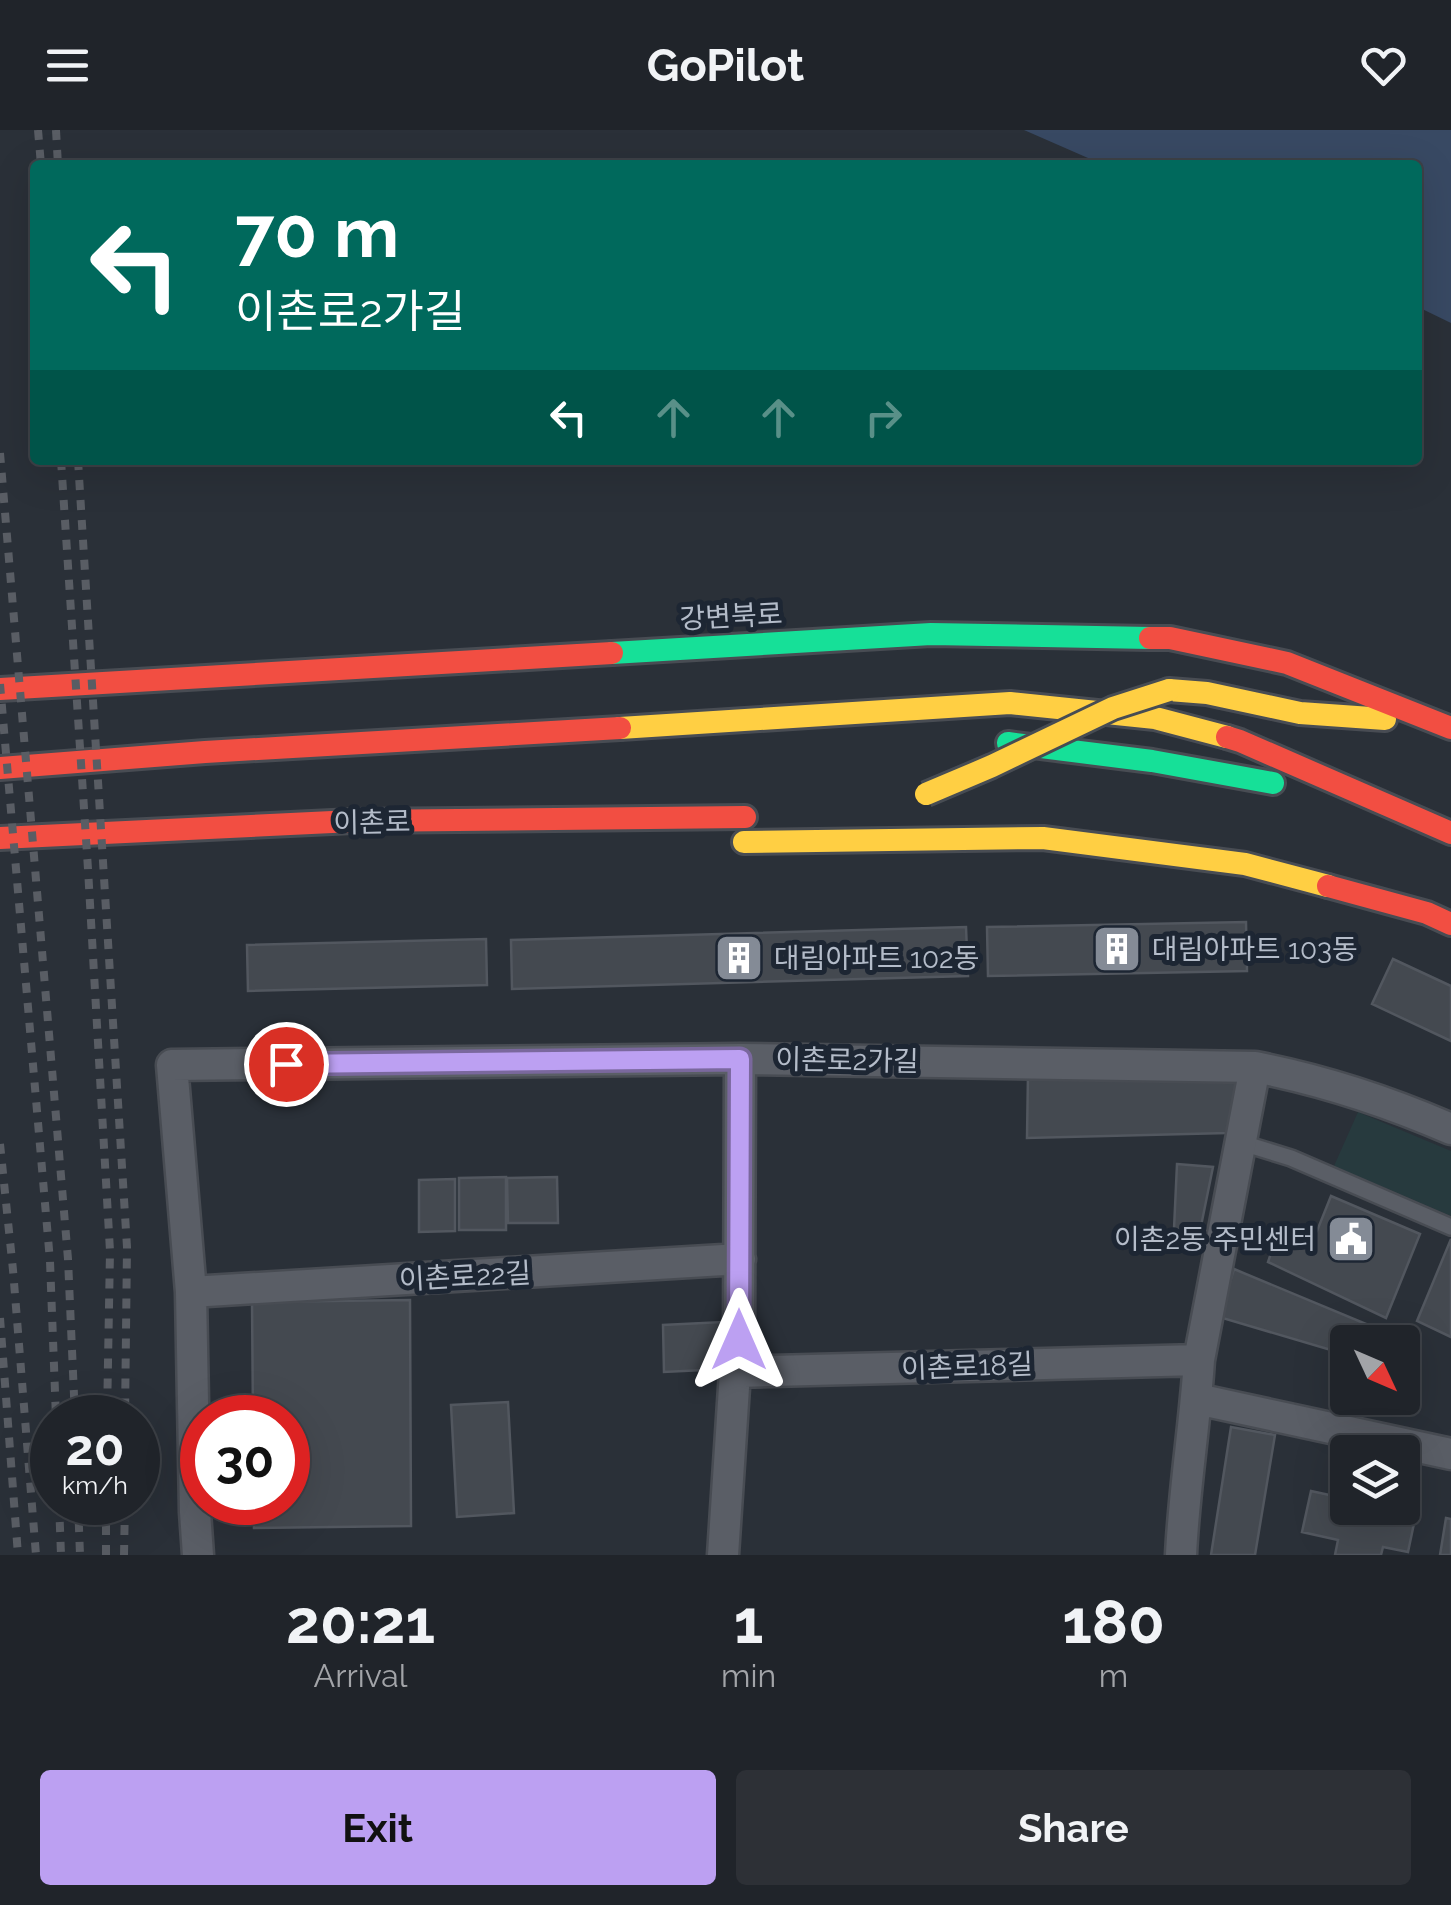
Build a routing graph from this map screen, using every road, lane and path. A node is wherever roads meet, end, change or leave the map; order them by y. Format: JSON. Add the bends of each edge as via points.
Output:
{"nodes":[{"id":1,"x":0,"y":689,"type":"edge"},
{"id":2,"x":801,"y":718,"type":"junction"},
{"id":3,"x":1444,"y":725,"type":"edge"},
{"id":4,"x":915,"y":732,"type":"dead end"},
{"id":5,"x":991,"y":741,"type":"dead end"},
{"id":6,"x":0,"y":768,"type":"edge"},
{"id":7,"x":918,"y":796,"type":"dead end"},
{"id":8,"x":1375,"y":801,"type":"junction"},
{"id":9,"x":754,"y":817,"type":"dead end"},
{"id":10,"x":1451,"y":833,"type":"edge"},
{"id":11,"x":0,"y":838,"type":"edge"},
{"id":12,"x":735,"y":842,"type":"dead end"},
{"id":13,"x":1451,"y":924,"type":"edge"},
{"id":14,"x":740,"y":1059,"type":"junction"},
{"id":15,"x":1256,"y":1066,"type":"junction"},
{"id":16,"x":1451,"y":1129,"type":"edge"},
{"id":17,"x":1240,"y":1142,"type":"junction"},
{"id":18,"x":1451,"y":1228,"type":"edge"},
{"id":19,"x":740,"y":1259,"type":"junction"},
{"id":20,"x":191,"y":1292,"type":"junction"},
{"id":21,"x":1199,"y":1360,"type":"junction"},
{"id":22,"x":734,"y":1372,"type":"junction"},
{"id":23,"x":1197,"y":1399,"type":"junction"},
{"id":24,"x":1451,"y":1454,"type":"edge"},
{"id":25,"x":198,"y":1555,"type":"edge"},
{"id":26,"x":723,"y":1555,"type":"edge"},
{"id":27,"x":1181,"y":1555,"type":"edge"}],
"edges":[{"from":1,"to":3,"type":"main road","name":"강변북로","via":[[931,634],[1170,638],[1287,662]]},
{"from":2,"to":4,"type":"main road"},
{"from":2,"to":6,"type":"main road"},
{"from":2,"to":8,"type":"main road","via":[[1010,703],[1155,718],[1240,740]]},
{"from":3,"to":7,"type":"main road","bridge":true,"via":[[1300,713],[1169,690],[1113,708]]},
{"from":5,"to":8,"type":"main road"},
{"from":8,"to":10,"type":"main road"},
{"from":9,"to":11,"type":"main road","name":"이촌로","via":[[354,822]]},
{"from":12,"to":13,"type":"main road","via":[[1044,838],[1245,864]]},
{"from":14,"to":15,"type":"street","name":"이촌로2가길"},
{"from":14,"to":19,"type":"street"},
{"from":14,"to":20,"type":"street","name":"이촌로2가길","via":[[172,1065]]},
{"from":15,"to":16,"type":"street","name":"이촌로2가길"},
{"from":15,"to":17,"type":"street"},
{"from":17,"to":18,"type":"lane"},
{"from":17,"to":21,"type":"street"},
{"from":19,"to":20,"type":"street","name":"이촌로22길"},
{"from":19,"to":22,"type":"street"},
{"from":20,"to":25,"type":"street"},
{"from":21,"to":22,"type":"street","name":"이촌로18길"},
{"from":21,"to":23,"type":"street"},
{"from":22,"to":26,"type":"street"},
{"from":23,"to":24,"type":"street"},
{"from":23,"to":27,"type":"street"}]}
